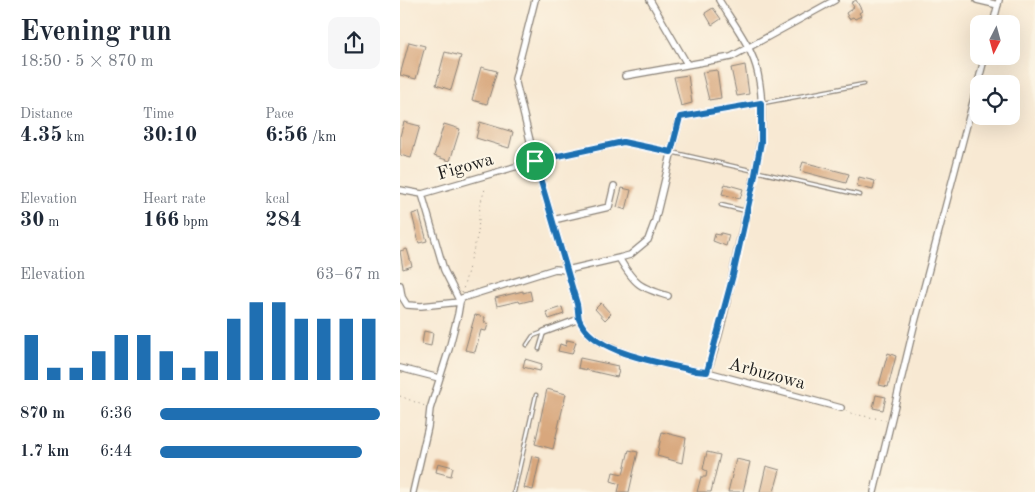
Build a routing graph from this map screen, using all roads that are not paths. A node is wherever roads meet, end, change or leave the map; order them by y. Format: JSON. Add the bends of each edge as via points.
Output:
{"nodes":[{"id":1,"x":535,"y":0,"type":"edge"},
{"id":2,"x":650,"y":0,"type":"edge"},
{"id":3,"x":720,"y":0,"type":"edge"},
{"id":4,"x":835,"y":0,"type":"edge"},
{"id":5,"x":977,"y":0,"type":"edge"},
{"id":6,"x":998,"y":2,"type":"edge"},
{"id":7,"x":995,"y":15,"type":"edge"},
{"id":8,"x":748,"y":48,"type":"junction"},
{"id":9,"x":687,"y":64,"type":"junction"},
{"id":10,"x":983,"y":65,"type":"edge"},
{"id":11,"x":624,"y":76,"type":"dead end"},
{"id":12,"x":864,"y":84,"type":"dead end"},
{"id":13,"x":761,"y":103,"type":"junction"},
{"id":14,"x":671,"y":152,"type":"junction"},
{"id":15,"x":535,"y":161,"type":"junction"},
{"id":16,"x":756,"y":171,"type":"junction"},
{"id":17,"x":614,"y":186,"type":"dead end"},
{"id":18,"x":400,"y":190,"type":"edge"},
{"id":19,"x":422,"y":194,"type":"junction"},
{"id":20,"x":860,"y":195,"type":"dead end"},
{"id":21,"x":721,"y":205,"type":"dead end"},
{"id":22,"x":747,"y":211,"type":"junction"},
{"id":23,"x":552,"y":220,"type":"junction"},
{"id":24,"x":619,"y":258,"type":"junction"},
{"id":25,"x":567,"y":270,"type":"junction"},
{"id":26,"x":400,"y":285,"type":"edge"},
{"id":27,"x":668,"y":296,"type":"dead end"},
{"id":28,"x":461,"y":300,"type":"junction"},
{"id":29,"x":579,"y":319,"type":"junction"},
{"id":30,"x":544,"y":332,"type":"junction"},
{"id":31,"x":527,"y":345,"type":"dead end"},
{"id":32,"x":539,"y":349,"type":"dead end"},
{"id":33,"x":400,"y":368,"type":"edge"},
{"id":34,"x":707,"y":372,"type":"junction"},
{"id":35,"x":439,"y":378,"type":"junction"},
{"id":36,"x":536,"y":394,"type":"dead end"},
{"id":37,"x":841,"y":408,"type":"road end"},
{"id":38,"x":413,"y":492,"type":"edge"},
{"id":39,"x":514,"y":492,"type":"edge"},
{"id":40,"x":874,"y":492,"type":"edge"}],
"edges":[{"from":1,"to":15,"type":"street","name":"Arbuzowa","via":[[515,79]]},
{"from":2,"to":9,"type":"street"},
{"from":3,"to":8,"type":"street"},
{"from":4,"to":8,"type":"street"},
{"from":5,"to":6,"type":"street"},
{"from":6,"to":7,"type":"street"},
{"from":8,"to":9,"type":"street","via":[[731,57]]},
{"from":8,"to":13,"type":"street","via":[[758,73]]},
{"from":9,"to":11,"type":"street"},
{"from":10,"to":40,"type":"street"},
{"from":12,"to":13,"type":"lane"},
{"from":13,"to":14,"type":"street","via":[[680,117]]},
{"from":13,"to":16,"type":"street","via":[[761,142]]},
{"from":14,"to":15,"type":"street","name":"Figowa","via":[[623,142]]},
{"from":14,"to":16,"type":"lane","name":"Figowa"},
{"from":14,"to":24,"type":"street","via":[[648,240],[630,255]]},
{"from":15,"to":19,"type":"street","name":"Figowa"},
{"from":15,"to":23,"type":"street","name":"Arbuzowa"},
{"from":16,"to":20,"type":"lane","name":"Figowa"},
{"from":16,"to":22,"type":"street"},
{"from":17,"to":23,"type":"street","via":[[609,207]]},
{"from":18,"to":19,"type":"street","name":"Figowa"},
{"from":19,"to":28,"type":"street","via":[[444,270]]},
{"from":21,"to":22,"type":"lane"},
{"from":22,"to":34,"type":"street"},
{"from":23,"to":25,"type":"street","name":"Arbuzowa"},
{"from":24,"to":25,"type":"street"},
{"from":24,"to":27,"type":"street","via":[[630,277],[645,289]]},
{"from":25,"to":28,"type":"street","via":[[555,269]]},
{"from":25,"to":29,"type":"street","name":"Arbuzowa"},
{"from":26,"to":28,"type":"street","via":[[407,305]]},
{"from":28,"to":35,"type":"street","via":[[450,349]]},
{"from":29,"to":30,"type":"street"},
{"from":29,"to":34,"type":"street","name":"Arbuzowa","via":[[598,341],[610,348]]},
{"from":30,"to":31,"type":"lane","via":[[533,336]]},
{"from":30,"to":32,"type":"lane"},
{"from":33,"to":35,"type":"street"},
{"from":34,"to":37,"type":"street","name":"Arbuzowa"},
{"from":35,"to":38,"type":"street"},
{"from":36,"to":39,"type":"lane"}]}
